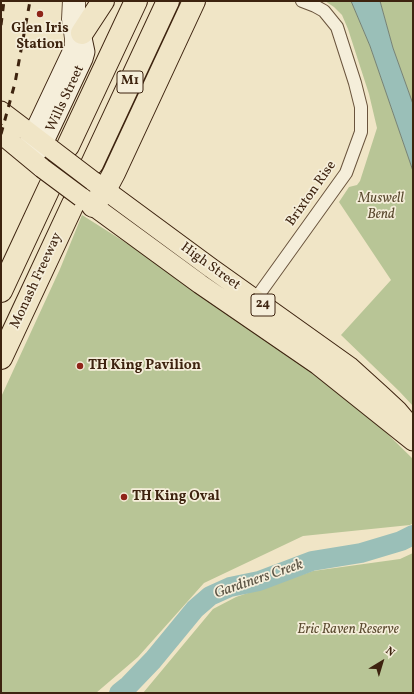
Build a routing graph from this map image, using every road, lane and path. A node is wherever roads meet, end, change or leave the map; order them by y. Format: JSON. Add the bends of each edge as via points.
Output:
{"nodes":[{"id":1,"x":69,"y":1,"type":"edge"},
{"id":2,"x":79,"y":1,"type":"edge"},
{"id":3,"x":103,"y":1,"type":"edge"},
{"id":4,"x":136,"y":1,"type":"edge"},
{"id":5,"x":168,"y":1,"type":"edge"},
{"id":6,"x":194,"y":1,"type":"edge"},
{"id":7,"x":302,"y":1,"type":"edge"},
{"id":8,"x":82,"y":33,"type":"junction"},
{"id":9,"x":70,"y":54,"type":"junction"},
{"id":10,"x":1,"y":111,"type":"edge"},
{"id":11,"x":1,"y":134,"type":"edge"},
{"id":12,"x":49,"y":143,"type":"junction"},
{"id":13,"x":92,"y":164,"type":"dead end"},
{"id":14,"x":37,"y":167,"type":"junction"},
{"id":15,"x":92,"y":198,"type":"junction"},
{"id":16,"x":1,"y":291,"type":"edge"},
{"id":17,"x":255,"y":299,"type":"junction"},
{"id":18,"x":245,"y":316,"type":"junction"},
{"id":19,"x":1,"y":358,"type":"edge"},
{"id":20,"x":413,"y":429,"type":"edge"},
{"id":21,"x":413,"y":441,"type":"edge"}],
"edges":[{"from":1,"to":9,"type":"street","name":"Wills Street","via":[[68,19],[72,44]]},
{"from":2,"to":8,"type":"street","name":"Wills Street"},
{"from":3,"to":8,"type":"highway"},
{"from":4,"to":12,"type":"highway","number":"M1"},
{"from":5,"to":13,"type":"highway","number":"M1"},
{"from":6,"to":15,"type":"highway","name":"Monash Freeway","via":[[114,173]]},
{"from":7,"to":17,"type":"street","name":"Brixton Rise","via":[[324,11],[337,26],[360,102],[361,132],[346,173]]},
{"from":8,"to":9,"type":"main road","name":"Wills Street"},
{"from":8,"to":12,"type":"main road","name":"Wills Street","via":[[86,52],[84,59]]},
{"from":9,"to":12,"type":"main road","name":"Wills Street"},
{"from":10,"to":12,"type":"main road","name":"High Street","number":"24"},
{"from":11,"to":14,"type":"main road","name":"High Street","number":"24"},
{"from":12,"to":14,"type":"main road","name":"Wills Street"},
{"from":12,"to":15,"type":"main road","name":"High Street","number":"24","bridge":true},
{"from":14,"to":15,"type":"main road","name":"High Street","number":"24","bridge":true},
{"from":14,"to":16,"type":"highway","name":"Monash Freeway"},
{"from":15,"to":17,"type":"main road","name":"High Street","number":"24"},
{"from":15,"to":18,"type":"main road","name":"High Street","number":"24"},
{"from":15,"to":19,"type":"highway","name":"Monash Freeway"},
{"from":17,"to":18,"type":"street","name":"Brixton Rise"},
{"from":17,"to":20,"type":"main road","name":"High Street","number":"24","via":[[350,367]]},
{"from":18,"to":21,"type":"main road","name":"High Street","number":"24","via":[[334,378]]}]}
